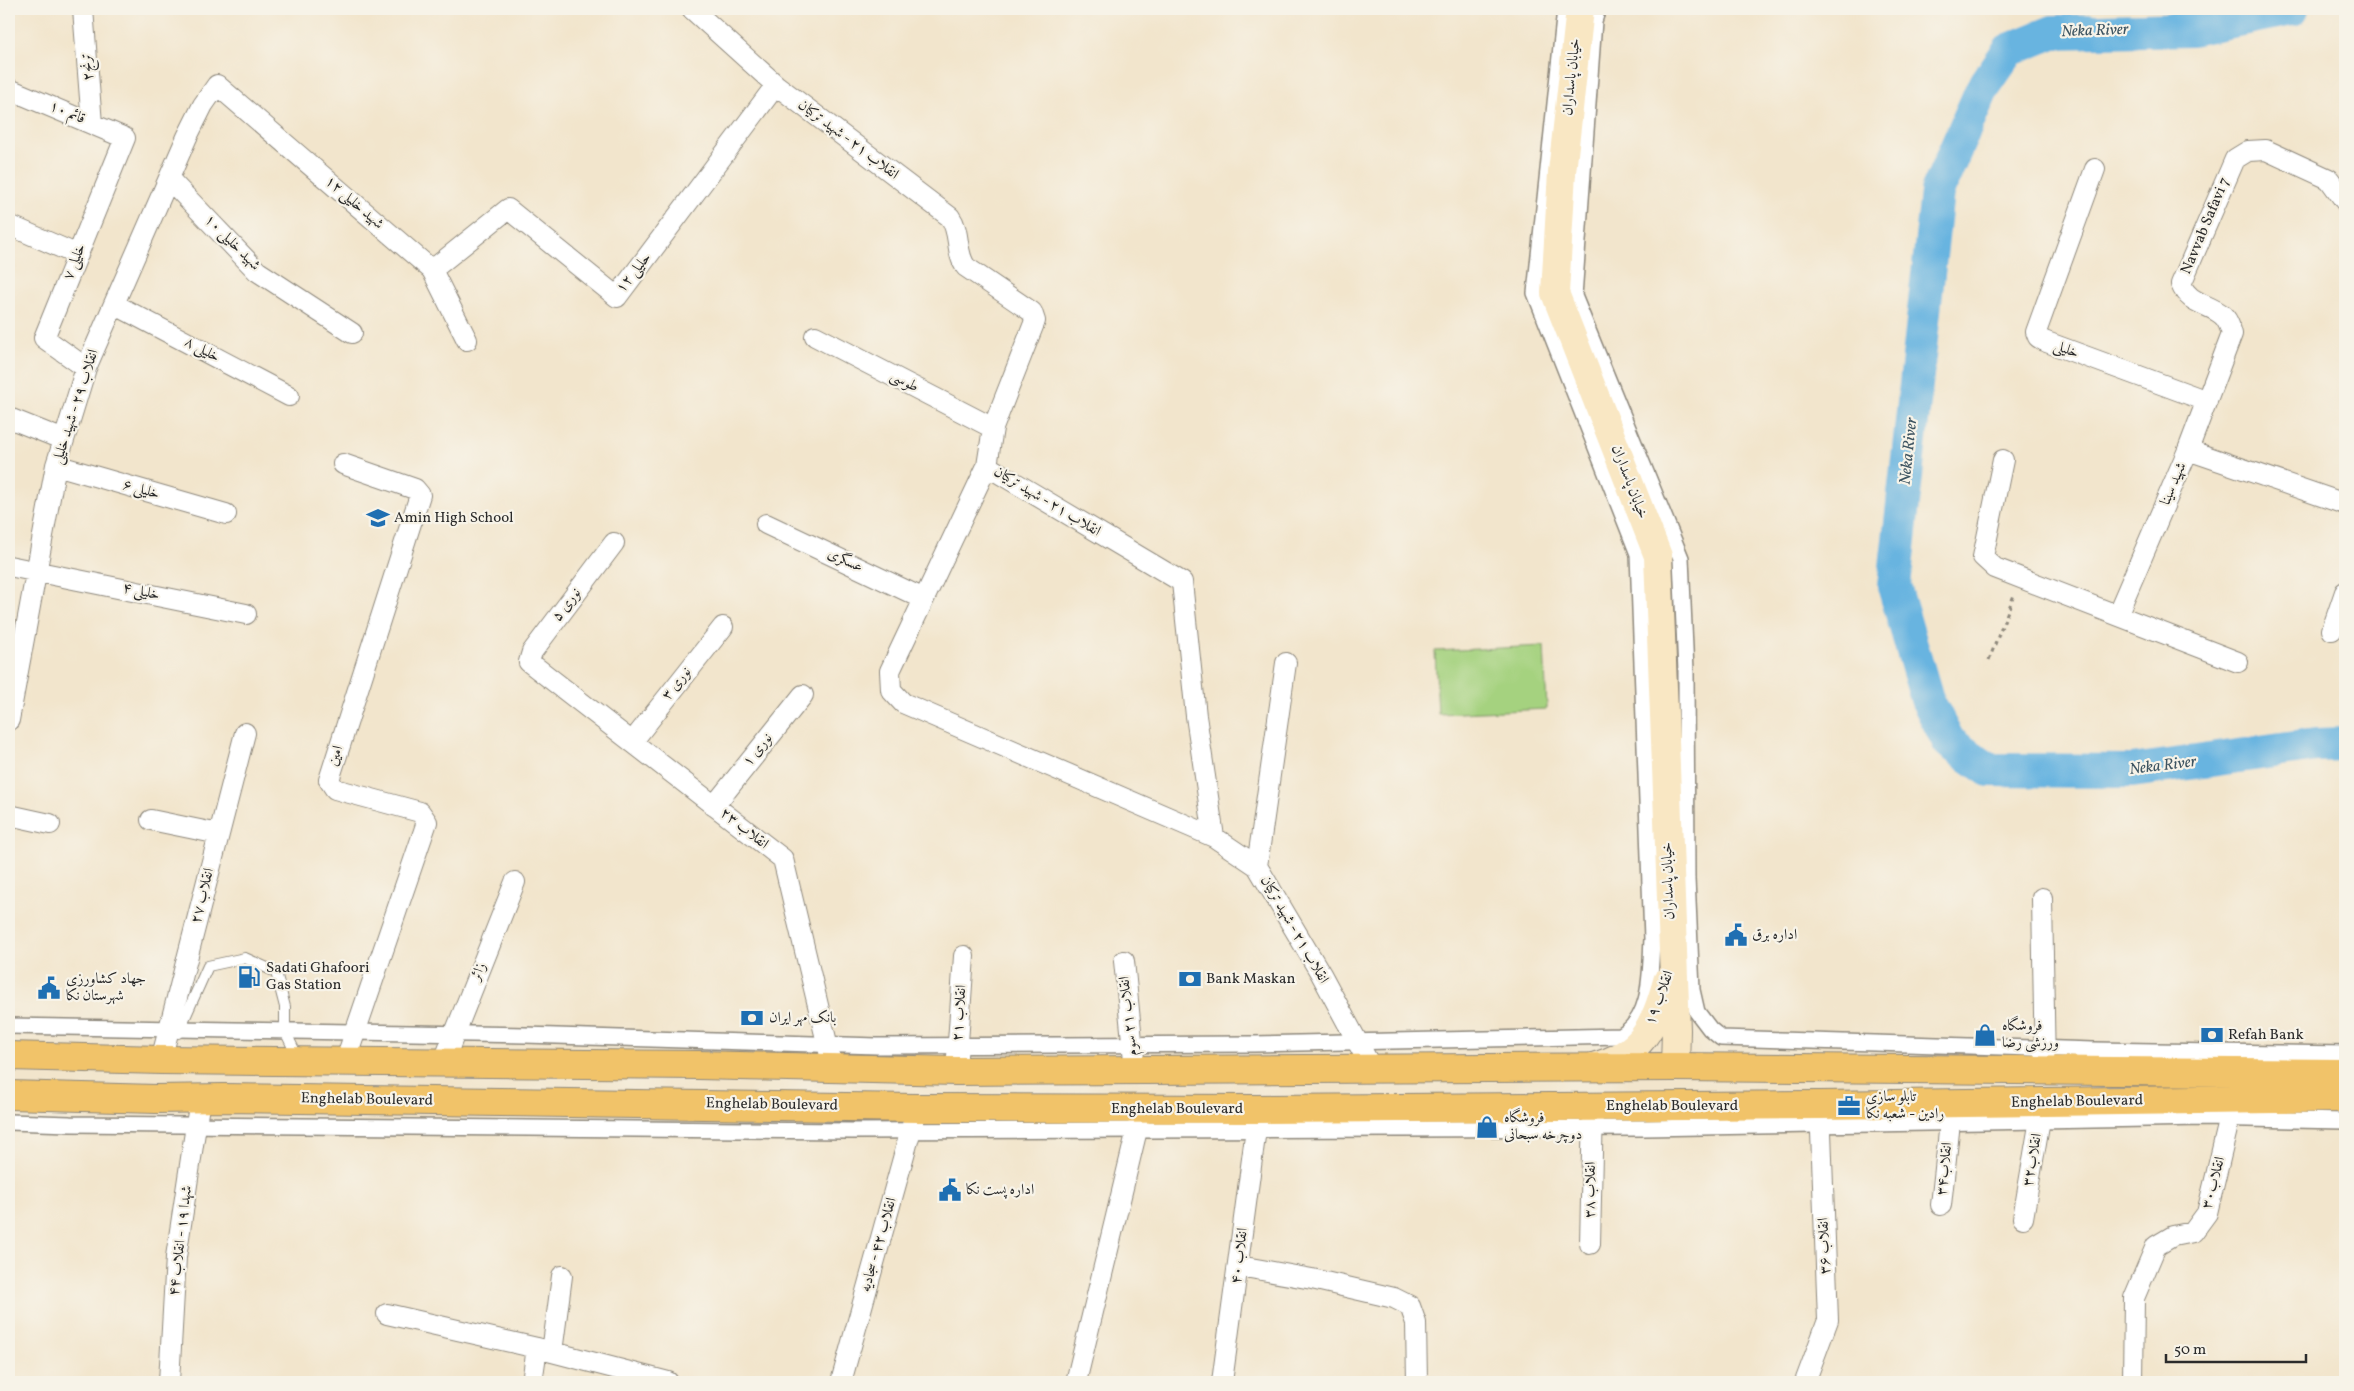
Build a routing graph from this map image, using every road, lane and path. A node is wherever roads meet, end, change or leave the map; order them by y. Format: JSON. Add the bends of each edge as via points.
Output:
{"nodes":[{"id":1,"x":83,"y":9,"type":"edge"},
{"id":2,"x":692,"y":9,"type":"edge"},
{"id":3,"x":1565,"y":9,"type":"edge"},
{"id":4,"x":1580,"y":9,"type":"edge"},
{"id":5,"x":1598,"y":9,"type":"edge"},
{"id":6,"x":217,"y":85,"type":"joint"},
{"id":7,"x":776,"y":86,"type":"junction"},
{"id":8,"x":9,"y":89,"type":"edge"},
{"id":9,"x":92,"y":124,"type":"junction"},
{"id":10,"x":125,"y":138,"type":"joint"},
{"id":11,"x":2094,"y":169,"type":"dead end"},
{"id":12,"x":169,"y":179,"type":"junction"},
{"id":13,"x":2345,"y":201,"type":"edge"},
{"id":14,"x":9,"y":225,"type":"edge"},
{"id":15,"x":78,"y":255,"type":"junction"},
{"id":16,"x":432,"y":270,"type":"junction"},
{"id":17,"x":114,"y":304,"type":"junction"},
{"id":18,"x":352,"y":333,"type":"dead end"},
{"id":19,"x":815,"y":336,"type":"dead end"},
{"id":20,"x":467,"y":340,"type":"dead end"},
{"id":21,"x":86,"y":368,"type":"junction"},
{"id":22,"x":289,"y":396,"type":"dead end"},
{"id":23,"x":2208,"y":401,"type":"junction"},
{"id":24,"x":9,"y":418,"type":"edge"},
{"id":25,"x":993,"y":428,"type":"junction"},
{"id":26,"x":64,"y":440,"type":"junction"},
{"id":27,"x":2188,"y":450,"type":"junction"},
{"id":28,"x":2003,"y":460,"type":"dead end"},
{"id":29,"x":343,"y":464,"type":"dead end"},
{"id":30,"x":56,"y":465,"type":"junction"},
{"id":31,"x":987,"y":466,"type":"junction"},
{"id":32,"x":2345,"y":504,"type":"edge"},
{"id":33,"x":226,"y":514,"type":"dead end"},
{"id":34,"x":766,"y":524,"type":"dead end"},
{"id":35,"x":614,"y":543,"type":"dead end"},
{"id":36,"x":9,"y":566,"type":"edge"},
{"id":37,"x":36,"y":570,"type":"junction"},
{"id":38,"x":2020,"y":578,"type":"junction"},
{"id":39,"x":2345,"y":592,"type":"edge"},
{"id":40,"x":924,"y":598,"type":"junction"},
{"id":41,"x":246,"y":614,"type":"dead end"},
{"id":42,"x":2117,"y":615,"type":"junction"},
{"id":43,"x":722,"y":627,"type":"dead end"},
{"id":44,"x":2332,"y":630,"type":"dead end"},
{"id":45,"x":1989,"y":660,"type":"dead end"},
{"id":46,"x":1286,"y":662,"type":"dead end"},
{"id":47,"x":2238,"y":662,"type":"dead end"},
{"id":48,"x":537,"y":667,"type":"joint"},
{"id":49,"x":803,"y":695,"type":"dead end"},
{"id":50,"x":9,"y":720,"type":"edge"},
{"id":51,"x":245,"y":733,"type":"dead end"},
{"id":52,"x":632,"y":742,"type":"junction"},
{"id":53,"x":714,"y":806,"type":"junction"},
{"id":54,"x":9,"y":814,"type":"edge"},
{"id":55,"x":151,"y":820,"type":"dead end"},
{"id":56,"x":50,"y":824,"type":"dead end"},
{"id":57,"x":219,"y":834,"type":"junction"},
{"id":58,"x":1214,"y":837,"type":"junction"},
{"id":59,"x":1257,"y":866,"type":"junction"},
{"id":60,"x":515,"y":882,"type":"dead end"},
{"id":61,"x":2042,"y":898,"type":"dead end"},
{"id":62,"x":964,"y":956,"type":"dead end"},
{"id":63,"x":1124,"y":961,"type":"dead end"},
{"id":64,"x":1672,"y":965,"type":"junction"},
{"id":65,"x":9,"y":1026,"type":"edge"},
{"id":66,"x":175,"y":1029,"type":"junction"},
{"id":67,"x":285,"y":1031,"type":"junction"},
{"id":68,"x":356,"y":1032,"type":"junction"},
{"id":69,"x":455,"y":1034,"type":"junction"},
{"id":70,"x":1357,"y":1042,"type":"junction"},
{"id":71,"x":2345,"y":1054,"type":"edge"},
{"id":72,"x":9,"y":1056,"type":"edge"},
{"id":73,"x":830,"y":1056,"type":"junction"},
{"id":74,"x":957,"y":1058,"type":"junction"},
{"id":75,"x":1134,"y":1058,"type":"junction"},
{"id":76,"x":2045,"y":1059,"type":"junction"},
{"id":77,"x":161,"y":1060,"type":"junction"},
{"id":78,"x":300,"y":1062,"type":"junction"},
{"id":79,"x":345,"y":1062,"type":"junction"},
{"id":80,"x":443,"y":1063,"type":"junction"},
{"id":81,"x":563,"y":1064,"type":"junction"},
{"id":82,"x":1591,"y":1067,"type":"junction"},
{"id":83,"x":1675,"y":1067,"type":"junction"},
{"id":84,"x":1372,"y":1069,"type":"junction"},
{"id":85,"x":2345,"y":1073,"type":"edge"},
{"id":86,"x":9,"y":1095,"type":"edge"},
{"id":87,"x":2345,"y":1098,"type":"edge"},
{"id":88,"x":567,"y":1102,"type":"junction"},
{"id":89,"x":1676,"y":1106,"type":"junction"},
{"id":90,"x":2233,"y":1109,"type":"junction"},
{"id":91,"x":198,"y":1112,"type":"junction"},
{"id":92,"x":2041,"y":1112,"type":"junction"},
{"id":93,"x":1951,"y":1114,"type":"junction"},
{"id":94,"x":1820,"y":1115,"type":"junction"},
{"id":95,"x":1592,"y":1116,"type":"junction"},
{"id":96,"x":913,"y":1119,"type":"junction"},
{"id":97,"x":1139,"y":1120,"type":"junction"},
{"id":98,"x":2345,"y":1121,"type":"edge"},
{"id":99,"x":9,"y":1122,"type":"edge"},
{"id":100,"x":1256,"y":1129,"type":"junction"},
{"id":101,"x":1941,"y":1204,"type":"dead end"},
{"id":102,"x":2023,"y":1218,"type":"dead end"},
{"id":103,"x":1590,"y":1244,"type":"dead end"},
{"id":104,"x":1239,"y":1266,"type":"junction"},
{"id":105,"x":562,"y":1276,"type":"dead end"},
{"id":106,"x":387,"y":1314,"type":"dead end"},
{"id":107,"x":544,"y":1350,"type":"junction"},
{"id":108,"x":169,"y":1382,"type":"edge"},
{"id":109,"x":532,"y":1382,"type":"edge"},
{"id":110,"x":668,"y":1382,"type":"edge"},
{"id":111,"x":841,"y":1382,"type":"edge"},
{"id":112,"x":1076,"y":1382,"type":"edge"},
{"id":113,"x":1222,"y":1382,"type":"edge"},
{"id":114,"x":1417,"y":1382,"type":"edge"},
{"id":115,"x":1805,"y":1382,"type":"edge"},
{"id":116,"x":2133,"y":1382,"type":"edge"}],
"edges":[{"from":1,"to":9,"type":"street","name":"ترنج۲"},
{"from":2,"to":7,"type":"street","name":"انقلاب ۲۱ - شهید ترکیان"},
{"from":3,"to":70,"type":"street","via":[[1535,293],[1638,554],[1652,939],[1649,987],[1641,1015],[1622,1036]]},
{"from":4,"to":64,"type":"main road","name":"خیابان پاسداران","via":[[1562,172],[1554,293],[1658,556]]},
{"from":5,"to":76,"type":"street","via":[[1594,21],[1574,296],[1681,558],[1686,671],[1687,880],[1692,990],[1697,1012],[1721,1038]]},
{"from":6,"to":12,"type":"street","name":"انقلاب ۲۹ - شهید خلیلی","via":[[199,113]]},
{"from":6,"to":16,"type":"street","name":"شهید خلیلی ۱۲"},
{"from":7,"to":16,"type":"street","name":"حلیلی ۱۲","via":[[617,297],[508,209]]},
{"from":7,"to":25,"type":"street","name":"انقلاب ۲۱ - شهید ترکیان","via":[[950,217],[956,224],[962,262],[966,268],[1032,312],[1035,321]]},
{"from":8,"to":9,"type":"street","name":"قائم ۱۰"},
{"from":9,"to":10,"type":"street","name":"قائم ۱۰"},
{"from":10,"to":15,"type":"street","name":"خلیلی ۷"},
{"from":11,"to":23,"type":"street","name":"خلیلی","via":[[2036,332],[2038,337]]},
{"from":12,"to":17,"type":"street","name":"انقلاب ۲۹ - شهید خلیلی"},
{"from":12,"to":18,"type":"street","name":"شهید خلیلی ۱۰","via":[[257,270]]},
{"from":13,"to":23,"type":"street","name":"Navvab Safavi 7","via":[[2329,179],[2266,150],[2248,151],[2235,159],[2181,284],[2189,298],[2222,314],[2232,334]]},
{"from":14,"to":15,"type":"street"},
{"from":15,"to":21,"type":"street","name":"خلیلی ۷","via":[[44,338]]},
{"from":16,"to":20,"type":"street","name":"شهید خلیلی ۱۲"},
{"from":17,"to":21,"type":"street","name":"انقلاب ۲۹ - شهید خلیلی"},
{"from":17,"to":22,"type":"street","name":"خلیلی ۸"},
{"from":19,"to":25,"type":"street","name":"طوسی"},
{"from":21,"to":26,"type":"street","name":"انقلاب ۲۹ - شهید خلیلی"},
{"from":23,"to":27,"type":"street","name":"Navvab Safavi 7"},
{"from":24,"to":26,"type":"street"},
{"from":25,"to":31,"type":"street","name":"انقلاب ۲۱ - شهید ترکیان"},
{"from":26,"to":30,"type":"street","name":"انقلاب ۲۹ - شهید خلیلی"},
{"from":27,"to":32,"type":"street","name":"شهید سینا"},
{"from":27,"to":42,"type":"street","name":"شهید سینا"},
{"from":28,"to":38,"type":"street","via":[[1983,557],[1996,568]]},
{"from":29,"to":68,"type":"street","name":"امین","via":[[415,489],[420,495],[329,780],[335,789],[420,812],[427,822]]},
{"from":30,"to":33,"type":"street","name":"خلیلی ۶"},
{"from":30,"to":37,"type":"street","name":"انقلاب ۲۹ - شهید خلیلی"},
{"from":31,"to":40,"type":"street"},
{"from":31,"to":58,"type":"street","name":"انقلاب ۲۱ - شهید ترکیان","via":[[1182,582],[1196,716]]},
{"from":34,"to":40,"type":"street","name":"عسگری"},
{"from":35,"to":48,"type":"street","name":"نوری ۵","via":[[532,652],[529,662]]},
{"from":36,"to":37,"type":"street","name":"خلیلی ۴"},
{"from":37,"to":41,"type":"street","name":"خلیلی ۴"},
{"from":37,"to":50,"type":"street","name":"انقلاب ۲۹ - شهید خلیلی"},
{"from":38,"to":42,"type":"street"},
{"from":38,"to":45,"type":"path"},
{"from":39,"to":44,"type":"street"},
{"from":40,"to":58,"type":"street","via":[[890,671],[891,690],[903,703]]},
{"from":42,"to":47,"type":"street"},
{"from":43,"to":52,"type":"street","name":"نوری ۳"},
{"from":46,"to":59,"type":"street"},
{"from":48,"to":52,"type":"street","name":"انقلاب ۲۳"},
{"from":49,"to":53,"type":"street","name":"نوری ۱"},
{"from":51,"to":57,"type":"street","name":"انقلاب ۲۷"},
{"from":52,"to":53,"type":"street","name":"انقلاب ۲۳"},
{"from":53,"to":73,"type":"street","name":"انقلاب ۲۳","via":[[783,859]]},
{"from":54,"to":56,"type":"street"},
{"from":55,"to":57,"type":"street"},
{"from":57,"to":66,"type":"street","name":"انقلاب ۲۷"},
{"from":58,"to":59,"type":"street","name":"انقلاب ۲۱ - شهید ترکیان"},
{"from":59,"to":70,"type":"street","name":"انقلاب ۲۱ - شهید ترکیان"},
{"from":60,"to":69,"type":"street","name":"زائر"},
{"from":61,"to":76,"type":"street"},
{"from":62,"to":74,"type":"street","name":"انقلاب ۲۱"},
{"from":63,"to":75,"type":"street","name":"انقلاب ۲۱ سوم"},
{"from":64,"to":82,"type":"main road","name":"انقلاب ۱۹","via":[[1649,1030],[1625,1055],[1613,1062]]},
{"from":64,"to":83,"type":"main road","name":"انقلاب ۱۹"},
{"from":65,"to":66,"type":"street"},
{"from":66,"to":67,"type":"street"},
{"from":66,"to":67,"type":"lane","via":[[208,966],[245,958],[276,972],[285,1007]]},
{"from":66,"to":77,"type":"street","name":"انقلاب ۲۷"},
{"from":67,"to":68,"type":"street"},
{"from":67,"to":78,"type":"lane"},
{"from":68,"to":69,"type":"street"},
{"from":68,"to":79,"type":"street","name":"امین"},
{"from":69,"to":73,"type":"street"},
{"from":69,"to":80,"type":"street","name":"زائر"},
{"from":70,"to":75,"type":"street"},
{"from":70,"to":84,"type":"street","name":"انقلاب ۲۱ - شهید ترکیان"},
{"from":71,"to":76,"type":"street"},
{"from":72,"to":77,"type":"main road","name":"Enghelab Boulevard"},
{"from":73,"to":74,"type":"main road","name":"Enghelab Boulevard"},
{"from":73,"to":81,"type":"main road","name":"Enghelab Boulevard"},
{"from":74,"to":75,"type":"main road","name":"Enghelab Boulevard"},
{"from":75,"to":84,"type":"main road","name":"Enghelab Boulevard"},
{"from":76,"to":83,"type":"main road","name":"Enghelab Boulevard"},
{"from":76,"to":85,"type":"main road","name":"Enghelab Boulevard"},
{"from":77,"to":78,"type":"main road","name":"Enghelab Boulevard"},
{"from":78,"to":79,"type":"main road","name":"Enghelab Boulevard"},
{"from":79,"to":80,"type":"main road","name":"Enghelab Boulevard"},
{"from":80,"to":81,"type":"main road","name":"Enghelab Boulevard"},
{"from":81,"to":88,"type":"main road","via":[[556,1072],[554,1084],[558,1094]]},
{"from":82,"to":83,"type":"main road","name":"Enghelab Boulevard"},
{"from":82,"to":84,"type":"main road","name":"Enghelab Boulevard"},
{"from":83,"to":89,"type":"main road"},
{"from":86,"to":91,"type":"main road","name":"Enghelab Boulevard"},
{"from":87,"to":90,"type":"main road","name":"Enghelab Boulevard"},
{"from":88,"to":91,"type":"main road","name":"Enghelab Boulevard","via":[[224,1098]]},
{"from":88,"to":96,"type":"main road","name":"Enghelab Boulevard"},
{"from":89,"to":94,"type":"main road","name":"Enghelab Boulevard"},
{"from":89,"to":95,"type":"main road","name":"Enghelab Boulevard"},
{"from":90,"to":92,"type":"main road","name":"Enghelab Boulevard"},
{"from":90,"to":98,"type":"street"},
{"from":90,"to":116,"type":"street","name":"انقلاب۳۰","via":[[2207,1213],[2193,1232],[2173,1236],[2156,1246],[2134,1298]]},
{"from":91,"to":96,"type":"street"},
{"from":91,"to":99,"type":"street","via":[[70,1124]]},
{"from":91,"to":108,"type":"street","name":"شهدا ۱۹ - انقلاب ۴۴","via":[[176,1257]]},
{"from":92,"to":93,"type":"main road","name":"Enghelab Boulevard"},
{"from":92,"to":102,"type":"street","name":"انقلاب۳۲"},
{"from":93,"to":94,"type":"main road","name":"Enghelab Boulevard"},
{"from":93,"to":101,"type":"street","name":"انقلاب۳۴"},
{"from":94,"to":95,"type":"street","via":[[1645,1128]]},
{"from":94,"to":115,"type":"street","name":"انقلاب ۳۶","via":[[1828,1320]]},
{"from":95,"to":97,"type":"main road","name":"Enghelab Boulevard"},
{"from":95,"to":100,"type":"street"},
{"from":95,"to":103,"type":"street","name":"انقلاب ۳۸"},
{"from":96,"to":97,"type":"main road","name":"Enghelab Boulevard"},
{"from":96,"to":111,"type":"street","name":"انقلاب ۴۲ - سجادیه"},
{"from":97,"to":100,"type":"street"},
{"from":97,"to":112,"type":"street"},
{"from":100,"to":104,"type":"street","name":"انقلاب ۴۰"},
{"from":104,"to":113,"type":"street","name":"انقلاب ۴۰"},
{"from":104,"to":114,"type":"street","via":[[1394,1298],[1410,1306],[1416,1323]]},
{"from":105,"to":107,"type":"street"},
{"from":106,"to":107,"type":"street"},
{"from":107,"to":109,"type":"street"},
{"from":107,"to":110,"type":"street"}]}
